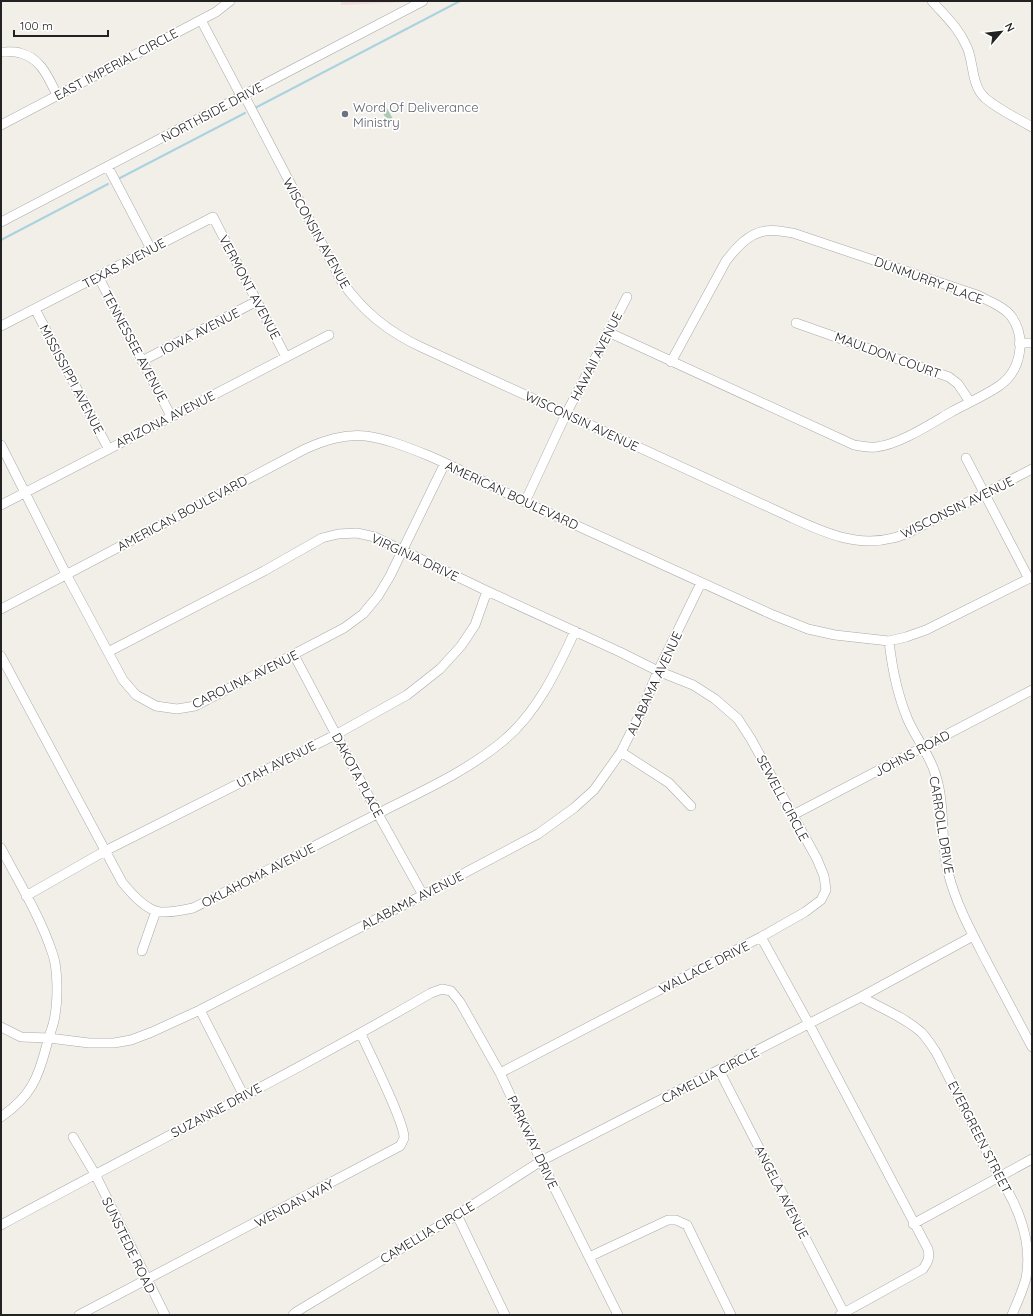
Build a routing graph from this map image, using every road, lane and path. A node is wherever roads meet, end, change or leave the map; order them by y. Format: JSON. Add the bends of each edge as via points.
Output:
{"nodes":[{"id":1,"x":230,"y":1,"type":"edge"},
{"id":2,"x":423,"y":1,"type":"edge"},
{"id":3,"x":932,"y":1,"type":"edge"},
{"id":4,"x":201,"y":20,"type":"junction"},
{"id":5,"x":1,"y":52,"type":"edge"},
{"id":6,"x":57,"y":95,"type":"junction"},
{"id":7,"x":242,"y":96,"type":"junction"},
{"id":8,"x":1,"y":125,"type":"edge"},
{"id":9,"x":1032,"y":127,"type":"edge"},
{"id":10,"x":108,"y":167,"type":"junction"},
{"id":11,"x":213,"y":217,"type":"joint"},
{"id":12,"x":1,"y":222,"type":"edge"},
{"id":13,"x":151,"y":249,"type":"junction"},
{"id":14,"x":98,"y":276,"type":"junction"},
{"id":15,"x":627,"y":297,"type":"dead end"},
{"id":16,"x":257,"y":301,"type":"junction"},
{"id":17,"x":35,"y":309,"type":"junction"},
{"id":18,"x":796,"y":323,"type":"dead end"},
{"id":19,"x":1,"y":326,"type":"edge"},
{"id":20,"x":608,"y":332,"type":"junction"},
{"id":21,"x":329,"y":335,"type":"dead end"},
{"id":22,"x":1019,"y":343,"type":"junction"},
{"id":23,"x":1032,"y":343,"type":"edge"},
{"id":24,"x":286,"y":357,"type":"junction"},
{"id":25,"x":142,"y":360,"type":"junction"},
{"id":26,"x":671,"y":362,"type":"junction"},
{"id":27,"x":970,"y":402,"type":"junction"},
{"id":28,"x":566,"y":414,"type":"junction"},
{"id":29,"x":171,"y":416,"type":"junction"},
{"id":30,"x":1,"y":446,"type":"edge"},
{"id":31,"x":108,"y":448,"type":"junction"},
{"id":32,"x":966,"y":458,"type":"dead end"},
{"id":33,"x":445,"y":463,"type":"junction"},
{"id":34,"x":1032,"y":469,"type":"edge"},
{"id":35,"x":25,"y":492,"type":"junction"},
{"id":36,"x":986,"y":494,"type":"junction"},
{"id":37,"x":525,"y":502,"type":"junction"},
{"id":38,"x":1,"y":504,"type":"edge"},
{"id":39,"x":402,"y":550,"type":"junction"},
{"id":40,"x":66,"y":574,"type":"junction"},
{"id":41,"x":1031,"y":578,"type":"edge"},
{"id":42,"x":701,"y":583,"type":"junction"},
{"id":43,"x":487,"y":591,"type":"junction"},
{"id":44,"x":1,"y":609,"type":"edge"},
{"id":45,"x":575,"y":630,"type":"junction"},
{"id":46,"x":889,"y":641,"type":"junction"},
{"id":47,"x":108,"y":652,"type":"junction"},
{"id":48,"x":294,"y":655,"type":"junction"},
{"id":49,"x":1,"y":656,"type":"edge"},
{"id":50,"x":658,"y":671,"type":"junction"},
{"id":51,"x":1032,"y":690,"type":"edge"},
{"id":52,"x":337,"y":734,"type":"junction"},
{"id":53,"x":922,"y":748,"type":"junction"},
{"id":54,"x":621,"y":752,"type":"junction"},
{"id":55,"x":692,"y":806,"type":"dead end"},
{"id":56,"x":378,"y":814,"type":"junction"},
{"id":57,"x":793,"y":815,"type":"junction"},
{"id":58,"x":1,"y":848,"type":"edge"},
{"id":59,"x":105,"y":851,"type":"junction"},
{"id":60,"x":423,"y":895,"type":"junction"},
{"id":61,"x":26,"y":896,"type":"junction"},
{"id":62,"x":156,"y":911,"type":"junction"},
{"id":63,"x":973,"y":936,"type":"junction"},
{"id":64,"x":761,"y":937,"type":"junction"},
{"id":65,"x":142,"y":951,"type":"dead end"},
{"id":66,"x":431,"y":993,"type":"joint"},
{"id":67,"x":861,"y":997,"type":"junction"},
{"id":68,"x":200,"y":1010,"type":"junction"},
{"id":69,"x":809,"y":1024,"type":"junction"},
{"id":70,"x":1,"y":1027,"type":"edge"},
{"id":71,"x":361,"y":1034,"type":"junction"},
{"id":72,"x":49,"y":1038,"type":"junction"},
{"id":73,"x":1032,"y":1047,"type":"edge"},
{"id":74,"x":720,"y":1070,"type":"junction"},
{"id":75,"x":500,"y":1072,"type":"junction"},
{"id":76,"x":244,"y":1096,"type":"junction"},
{"id":77,"x":1,"y":1117,"type":"edge"},
{"id":78,"x":73,"y":1137,"type":"dead end"},
{"id":79,"x":1032,"y":1159,"type":"edge"},
{"id":80,"x":541,"y":1161,"type":"junction"},
{"id":81,"x":95,"y":1174,"type":"junction"},
{"id":82,"x":999,"y":1176,"type":"junction"},
{"id":83,"x":457,"y":1215,"type":"junction"},
{"id":84,"x":913,"y":1224,"type":"junction"},
{"id":85,"x":1,"y":1226,"type":"edge"},
{"id":86,"x":589,"y":1257,"type":"junction"},
{"id":87,"x":147,"y":1280,"type":"junction"},
{"id":88,"x":842,"y":1314,"type":"edge"},
{"id":89,"x":79,"y":1315,"type":"edge"},
{"id":90,"x":165,"y":1315,"type":"edge"},
{"id":91,"x":292,"y":1315,"type":"edge"},
{"id":92,"x":505,"y":1315,"type":"edge"},
{"id":93,"x":618,"y":1315,"type":"edge"},
{"id":94,"x":731,"y":1315,"type":"edge"},
{"id":95,"x":1012,"y":1315,"type":"edge"}],
"edges":[{"from":1,"to":4,"type":"street","name":"EAST IMPERIAL CIRCLE"},
{"from":2,"to":7,"type":"street","name":"NORTHSIDE DRIVE"},
{"from":3,"to":9,"type":"street","via":[[960,33],[968,48],[978,88],[985,98]]},
{"from":4,"to":6,"type":"street","name":"EAST IMPERIAL CIRCLE"},
{"from":4,"to":7,"type":"street","name":"WISCONSIN AVENUE"},
{"from":5,"to":6,"type":"street","via":[[19,52],[33,58],[44,69]]},
{"from":6,"to":8,"type":"street","name":"EAST IMPERIAL CIRCLE"},
{"from":7,"to":10,"type":"street","name":"NORTHSIDE DRIVE"},
{"from":7,"to":28,"type":"street","name":"WISCONSIN AVENUE","via":[[342,282],[367,312],[408,341]]},
{"from":10,"to":12,"type":"street","name":"NORTHSIDE DRIVE"},
{"from":10,"to":13,"type":"street"},
{"from":11,"to":13,"type":"street","name":"TEXAS AVENUE"},
{"from":11,"to":16,"type":"street","name":"VERMONT AVENUE"},
{"from":13,"to":14,"type":"street","name":"TEXAS AVENUE"},
{"from":14,"to":17,"type":"street","name":"TEXAS AVENUE"},
{"from":14,"to":25,"type":"street","name":"TENNESSEE AVENUE"},
{"from":15,"to":20,"type":"street","name":"HAWAII AVENUE"},
{"from":16,"to":24,"type":"street","name":"VERMONT AVENUE"},
{"from":16,"to":25,"type":"street","name":"IOWA AVENUE"},
{"from":17,"to":19,"type":"street","name":"TEXAS AVENUE"},
{"from":17,"to":31,"type":"street","name":"MISSISSIPPI AVENUE"},
{"from":18,"to":27,"type":"street","name":"MAULDON COURT","via":[[949,377],[958,384]]},
{"from":20,"to":26,"type":"street","name":"DUNMURRY PLACE"},
{"from":20,"to":28,"type":"street","name":"HAWAII AVENUE"},
{"from":21,"to":24,"type":"street","name":"ARIZONA AVENUE"},
{"from":22,"to":23,"type":"street"},
{"from":22,"to":26,"type":"street","name":"DUNMURRY PLACE","via":[[1019,333],[1010,316],[1002,308],[977,295],[793,233],[765,231],[750,237],[737,247],[726,261]]},
{"from":22,"to":27,"type":"street","name":"DUNMURRY PLACE","via":[[1020,351],[1013,372],[999,386]]},
{"from":24,"to":29,"type":"street","name":"ARIZONA AVENUE"},
{"from":25,"to":29,"type":"street","name":"TENNESSEE AVENUE"},
{"from":26,"to":27,"type":"street","name":"DUNMURRY PLACE","via":[[854,445],[865,447],[892,443]]},
{"from":28,"to":36,"type":"street","name":"WISCONSIN AVENUE","via":[[840,538],[861,541],[893,539]]},
{"from":28,"to":37,"type":"street","name":"HAWAII AVENUE"},
{"from":29,"to":31,"type":"street","name":"ARIZONA AVENUE"},
{"from":30,"to":35,"type":"street","name":"CAROLINA AVENUE"},
{"from":31,"to":35,"type":"street","name":"ARIZONA AVENUE"},
{"from":32,"to":36,"type":"street"},
{"from":33,"to":37,"type":"street","name":"AMERICAN BOULEVARD"},
{"from":33,"to":39,"type":"street","name":"CAROLINA AVENUE"},
{"from":33,"to":40,"type":"street","name":"AMERICAN BOULEVARD","via":[[395,443],[366,436],[325,440],[305,448]]},
{"from":34,"to":36,"type":"street","name":"WISCONSIN AVENUE"},
{"from":35,"to":38,"type":"street","name":"ARIZONA AVENUE"},
{"from":35,"to":40,"type":"street","name":"CAROLINA AVENUE"},
{"from":36,"to":41,"type":"street"},
{"from":37,"to":42,"type":"street","name":"AMERICAN BOULEVARD"},
{"from":39,"to":43,"type":"street","name":"VIRGINIA DRIVE"},
{"from":39,"to":47,"type":"street","name":"VIRGINIA DRIVE","via":[[375,537],[357,533],[322,538]]},
{"from":39,"to":48,"type":"street","name":"CAROLINA AVENUE","via":[[378,596],[363,614],[344,628]]},
{"from":40,"to":44,"type":"street","name":"AMERICAN BOULEVARD"},
{"from":40,"to":47,"type":"street","name":"CAROLINA AVENUE"},
{"from":41,"to":46,"type":"street","name":"AMERICAN BOULEVARD","via":[[926,630]]},
{"from":42,"to":46,"type":"street","name":"AMERICAN BOULEVARD","via":[[808,629]]},
{"from":42,"to":50,"type":"street","name":"ALABAMA AVENUE"},
{"from":43,"to":45,"type":"street","name":"VIRGINIA DRIVE"},
{"from":43,"to":52,"type":"street","name":"UTAH AVENUE","via":[[475,625],[461,646],[440,669],[407,695]]},
{"from":45,"to":50,"type":"street","name":"VIRGINIA DRIVE"},
{"from":45,"to":56,"type":"street","name":"OKLAHOMA AVENUE","via":[[553,678],[535,705],[503,741],[473,763]]},
{"from":46,"to":53,"type":"street","name":"CARROLL DRIVE","via":[[898,694]]},
{"from":47,"to":48,"type":"street","name":"CAROLINA AVENUE","via":[[123,680],[136,695],[156,706],[177,710],[195,706]]},
{"from":48,"to":52,"type":"street","name":"DAKOTA PLACE"},
{"from":49,"to":59,"type":"street"},
{"from":50,"to":54,"type":"street","name":"ALABAMA AVENUE","via":[[642,712]]},
{"from":50,"to":57,"type":"street","name":"SEWELL CIRCLE","via":[[693,685],[716,699],[738,719]]},
{"from":51,"to":53,"type":"street","name":"JOHNS ROAD"},
{"from":52,"to":56,"type":"street","name":"DAKOTA PLACE"},
{"from":52,"to":59,"type":"street","name":"UTAH AVENUE"},
{"from":53,"to":57,"type":"street","name":"JOHNS ROAD"},
{"from":53,"to":63,"type":"street","name":"CARROLL DRIVE","via":[[930,758],[936,775],[948,872],[956,898]]},
{"from":54,"to":55,"type":"street","via":[[669,783]]},
{"from":54,"to":60,"type":"street","name":"ALABAMA AVENUE","via":[[594,790],[538,834]]},
{"from":56,"to":60,"type":"street","name":"DAKOTA PLACE"},
{"from":56,"to":62,"type":"street","name":"OKLAHOMA AVENUE","via":[[193,908]]},
{"from":57,"to":64,"type":"street","name":"SEWELL CIRCLE","via":[[824,876],[826,890],[821,900],[805,912]]},
{"from":58,"to":61,"type":"street"},
{"from":59,"to":61,"type":"street","name":"UTAH AVENUE"},
{"from":59,"to":62,"type":"street","via":[[130,893]]},
{"from":60,"to":68,"type":"street","name":"ALABAMA AVENUE"},
{"from":61,"to":72,"type":"street","via":[[53,953],[57,984],[56,1016]]},
{"from":62,"to":65,"type":"street"},
{"from":63,"to":67,"type":"street"},
{"from":63,"to":73,"type":"street","name":"CARROLL DRIVE"},
{"from":64,"to":69,"type":"street","name":"WALLACE DRIVE"},
{"from":64,"to":75,"type":"street","name":"WALLACE DRIVE"},
{"from":66,"to":71,"type":"street","name":"SUZANNE DRIVE"},
{"from":66,"to":75,"type":"street","name":"PARKWAY DRIVE","via":[[442,989],[451,991],[460,1002]]},
{"from":67,"to":69,"type":"street"},
{"from":67,"to":82,"type":"street","name":"EVERGREEN STREET","via":[[910,1024],[929,1042]]},
{"from":68,"to":72,"type":"street","name":"ALABAMA AVENUE","via":[[131,1040],[89,1043]]},
{"from":68,"to":76,"type":"street"},
{"from":69,"to":74,"type":"street","name":"CAMELLIA CIRCLE"},
{"from":69,"to":84,"type":"street"},
{"from":70,"to":72,"type":"street","name":"ALABAMA AVENUE","via":[[21,1037]]},
{"from":71,"to":76,"type":"street","name":"SUZANNE DRIVE"},
{"from":71,"to":87,"type":"street","name":"WENDAN WAY","via":[[403,1130],[404,1139],[400,1146]]},
{"from":72,"to":77,"type":"street","via":[[36,1080],[22,1099]]},
{"from":74,"to":80,"type":"street","name":"CAMELLIA CIRCLE"},
{"from":74,"to":88,"type":"street","name":"ANGELA AVENUE"},
{"from":75,"to":80,"type":"street","name":"PARKWAY DRIVE"},
{"from":76,"to":81,"type":"street","name":"SUZANNE DRIVE"},
{"from":78,"to":81,"type":"street","name":"SUNSTEDE ROAD"},
{"from":79,"to":82,"type":"street"},
{"from":80,"to":83,"type":"street","name":"CAMELLIA CIRCLE"},
{"from":80,"to":86,"type":"street","name":"PARKWAY DRIVE"},
{"from":81,"to":85,"type":"street","name":"SUZANNE DRIVE"},
{"from":81,"to":87,"type":"street","name":"SUNSTEDE ROAD"},
{"from":82,"to":84,"type":"street"},
{"from":82,"to":95,"type":"street","name":"EVERGREEN STREET","via":[[1017,1211],[1027,1247],[1026,1280]]},
{"from":83,"to":91,"type":"street","name":"CAMELLIA CIRCLE"},
{"from":83,"to":92,"type":"street"},
{"from":84,"to":88,"type":"street","via":[[930,1256],[924,1269]]},
{"from":86,"to":93,"type":"street","name":"PARKWAY DRIVE"},
{"from":86,"to":94,"type":"street","via":[[668,1220],[676,1220],[687,1225]]},
{"from":87,"to":89,"type":"street","name":"WENDAN WAY"},
{"from":87,"to":90,"type":"street","name":"SUNSTEDE ROAD"}]}
